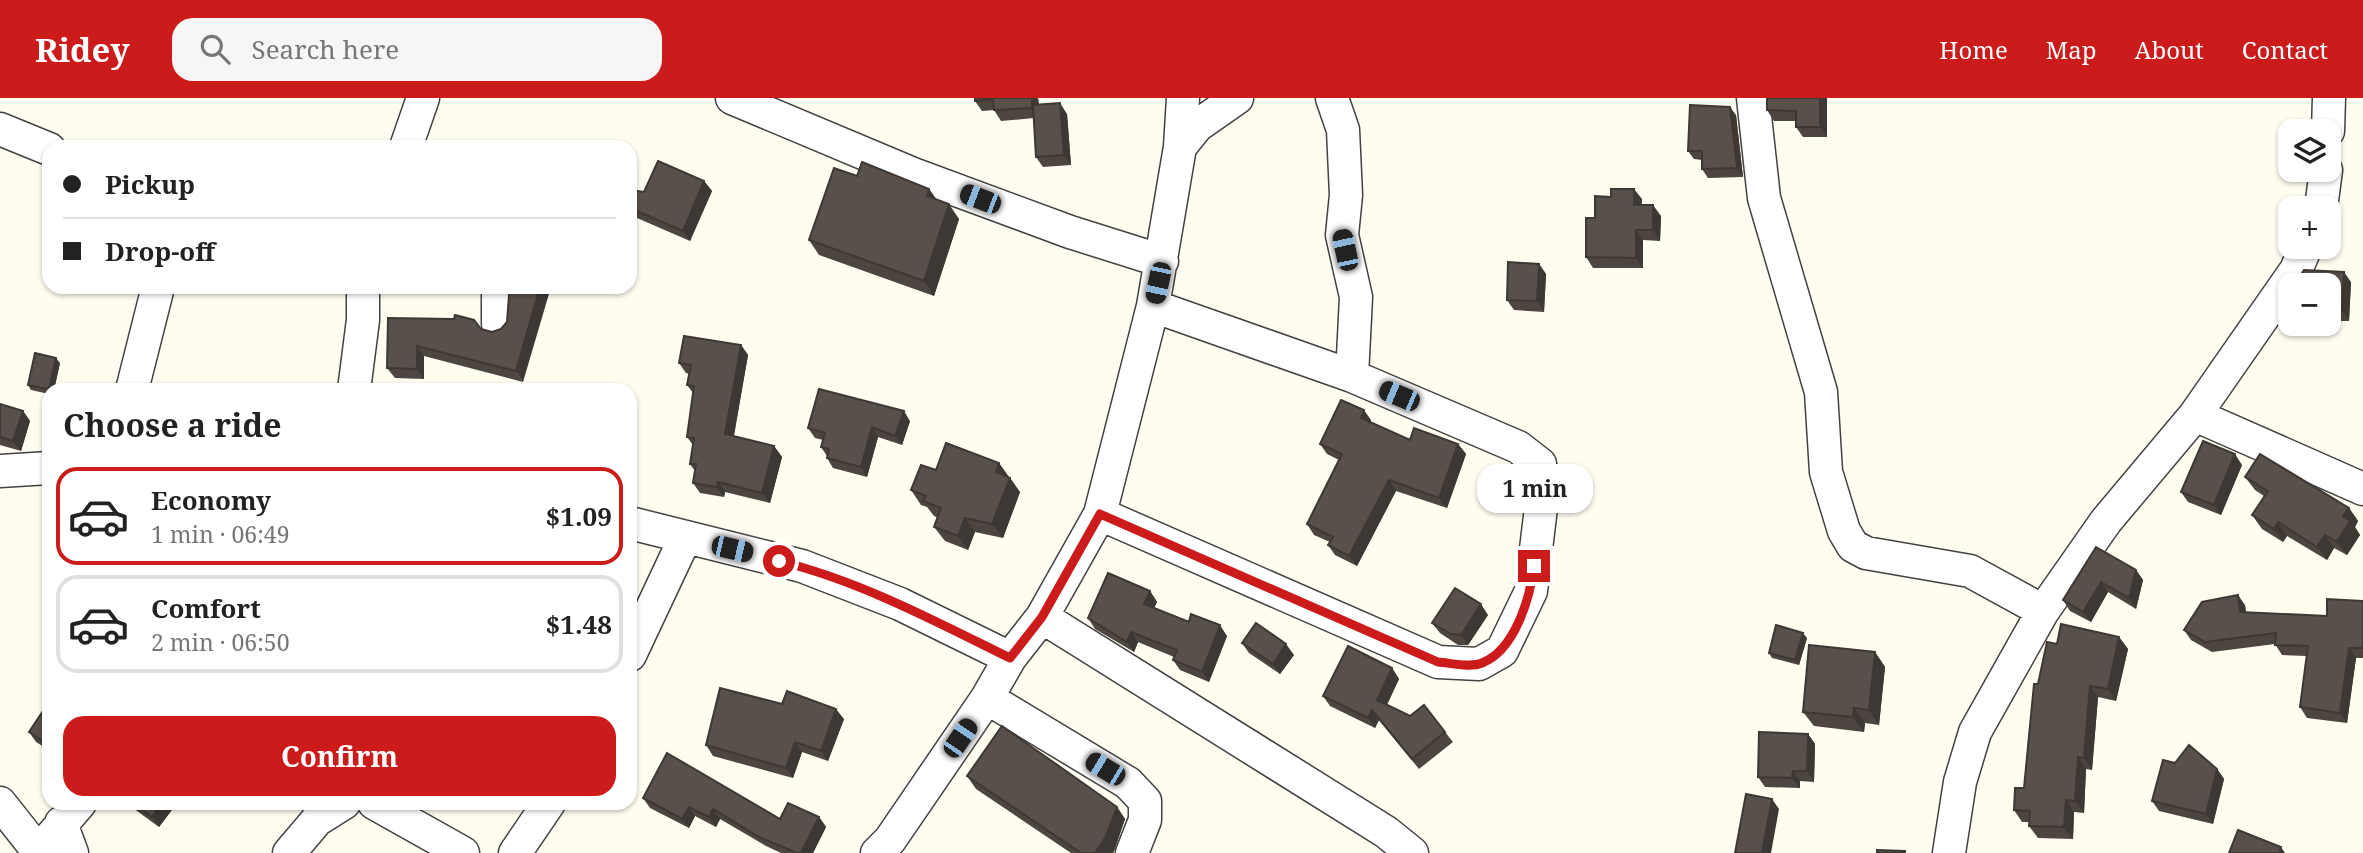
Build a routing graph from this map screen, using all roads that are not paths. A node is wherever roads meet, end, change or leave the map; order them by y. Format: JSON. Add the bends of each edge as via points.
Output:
{"nodes":[{"id":1,"x":423,"y":98,"type":"edge"},
{"id":2,"x":732,"y":98,"type":"edge"},
{"id":3,"x":1183,"y":98,"type":"edge"},
{"id":4,"x":1237,"y":98,"type":"edge"},
{"id":5,"x":1332,"y":98,"type":"edge"},
{"id":6,"x":1753,"y":98,"type":"edge"},
{"id":7,"x":2329,"y":98,"type":"edge"},
{"id":8,"x":789,"y":109,"type":"edge"},
{"id":9,"x":2328,"y":119,"type":"edge"},
{"id":10,"x":0,"y":129,"type":"edge"},
{"id":11,"x":408,"y":140,"type":"edge"},
{"id":12,"x":42,"y":146,"type":"edge"},
{"id":13,"x":1180,"y":148,"type":"junction"},
{"id":14,"x":2301,"y":259,"type":"edge"},
{"id":15,"x":1163,"y":261,"type":"junction"},
{"id":16,"x":156,"y":294,"type":"edge"},
{"id":17,"x":362,"y":294,"type":"edge"},
{"id":18,"x":498,"y":294,"type":"edge"},
{"id":19,"x":1153,"y":306,"type":"junction"},
{"id":20,"x":498,"y":324,"type":"dead end"},
{"id":21,"x":1352,"y":376,"type":"junction"},
{"id":22,"x":134,"y":383,"type":"edge"},
{"id":23,"x":355,"y":383,"type":"edge"},
{"id":24,"x":2195,"y":415,"type":"junction"},
{"id":25,"x":42,"y":468,"type":"edge"},
{"id":26,"x":0,"y":471,"type":"edge"},
{"id":27,"x":2363,"y":489,"type":"edge"},
{"id":28,"x":1100,"y":514,"type":"junction"},
{"id":29,"x":637,"y":525,"type":"edge"},
{"id":30,"x":685,"y":538,"type":"junction"},
{"id":31,"x":2043,"y":611,"type":"junction"},
{"id":32,"x":1042,"y":617,"type":"junction"},
{"id":33,"x":637,"y":640,"type":"edge"},
{"id":34,"x":1010,"y":658,"type":"junction"},
{"id":35,"x":987,"y":698,"type":"junction"},
{"id":36,"x":0,"y":803,"type":"edge"},
{"id":37,"x":333,"y":810,"type":"edge"},
{"id":38,"x":386,"y":810,"type":"edge"},
{"id":39,"x":544,"y":810,"type":"edge"},
{"id":40,"x":71,"y":813,"type":"edge"},
{"id":41,"x":885,"y":848,"type":"edge"},
{"id":42,"x":37,"y":852,"type":"edge"},
{"id":43,"x":72,"y":853,"type":"edge"},
{"id":44,"x":289,"y":853,"type":"edge"},
{"id":45,"x":463,"y":853,"type":"edge"},
{"id":46,"x":515,"y":853,"type":"edge"},
{"id":47,"x":1132,"y":853,"type":"edge"},
{"id":48,"x":1412,"y":853,"type":"edge"},
{"id":49,"x":1949,"y":853,"type":"edge"}],
"edges":[{"from":1,"to":11,"type":"street"},
{"from":2,"to":8,"type":"street"},
{"from":3,"to":13,"type":"street"},
{"from":4,"to":13,"type":"street","via":[[1197,126]]},
{"from":5,"to":21,"type":"street","via":[[1343,130],[1346,195],[1342,235],[1356,297]]},
{"from":6,"to":31,"type":"street","via":[[1764,198],[1821,392],[1826,472],[1844,531],[1853,546],[1866,553],[1970,571]]},
{"from":7,"to":9,"type":"street"},
{"from":8,"to":15,"type":"street","via":[[913,174]]},
{"from":10,"to":12,"type":"street"},
{"from":13,"to":15,"type":"street"},
{"from":14,"to":24,"type":"street"},
{"from":15,"to":19,"type":"street"},
{"from":16,"to":22,"type":"street"},
{"from":17,"to":23,"type":"street"},
{"from":18,"to":20,"type":"street"},
{"from":19,"to":21,"type":"street"},
{"from":19,"to":28,"type":"street"},
{"from":21,"to":28,"type":"street","via":[[1518,447],[1540,464],[1543,491],[1531,591],[1502,651],[1479,664],[1438,662]]},
{"from":24,"to":27,"type":"street"},
{"from":24,"to":31,"type":"street","via":[[2106,521]]},
{"from":25,"to":26,"type":"street"},
{"from":28,"to":32,"type":"street"},
{"from":29,"to":30,"type":"street"},
{"from":30,"to":33,"type":"street"},
{"from":30,"to":34,"type":"street","via":[[802,566],[900,604]]},
{"from":31,"to":49,"type":"street","via":[[1975,732],[1960,782]]},
{"from":32,"to":34,"type":"street"},
{"from":32,"to":48,"type":"street","via":[[1386,832]]},
{"from":34,"to":35,"type":"street"},
{"from":35,"to":41,"type":"street"},
{"from":35,"to":47,"type":"street","via":[[1128,783],[1145,802],[1145,820]]},
{"from":36,"to":42,"type":"street"},
{"from":37,"to":44,"type":"street","via":[[317,820]]},
{"from":38,"to":45,"type":"street"},
{"from":39,"to":46,"type":"street"},
{"from":40,"to":42,"type":"street"},
{"from":40,"to":43,"type":"street"}]}
